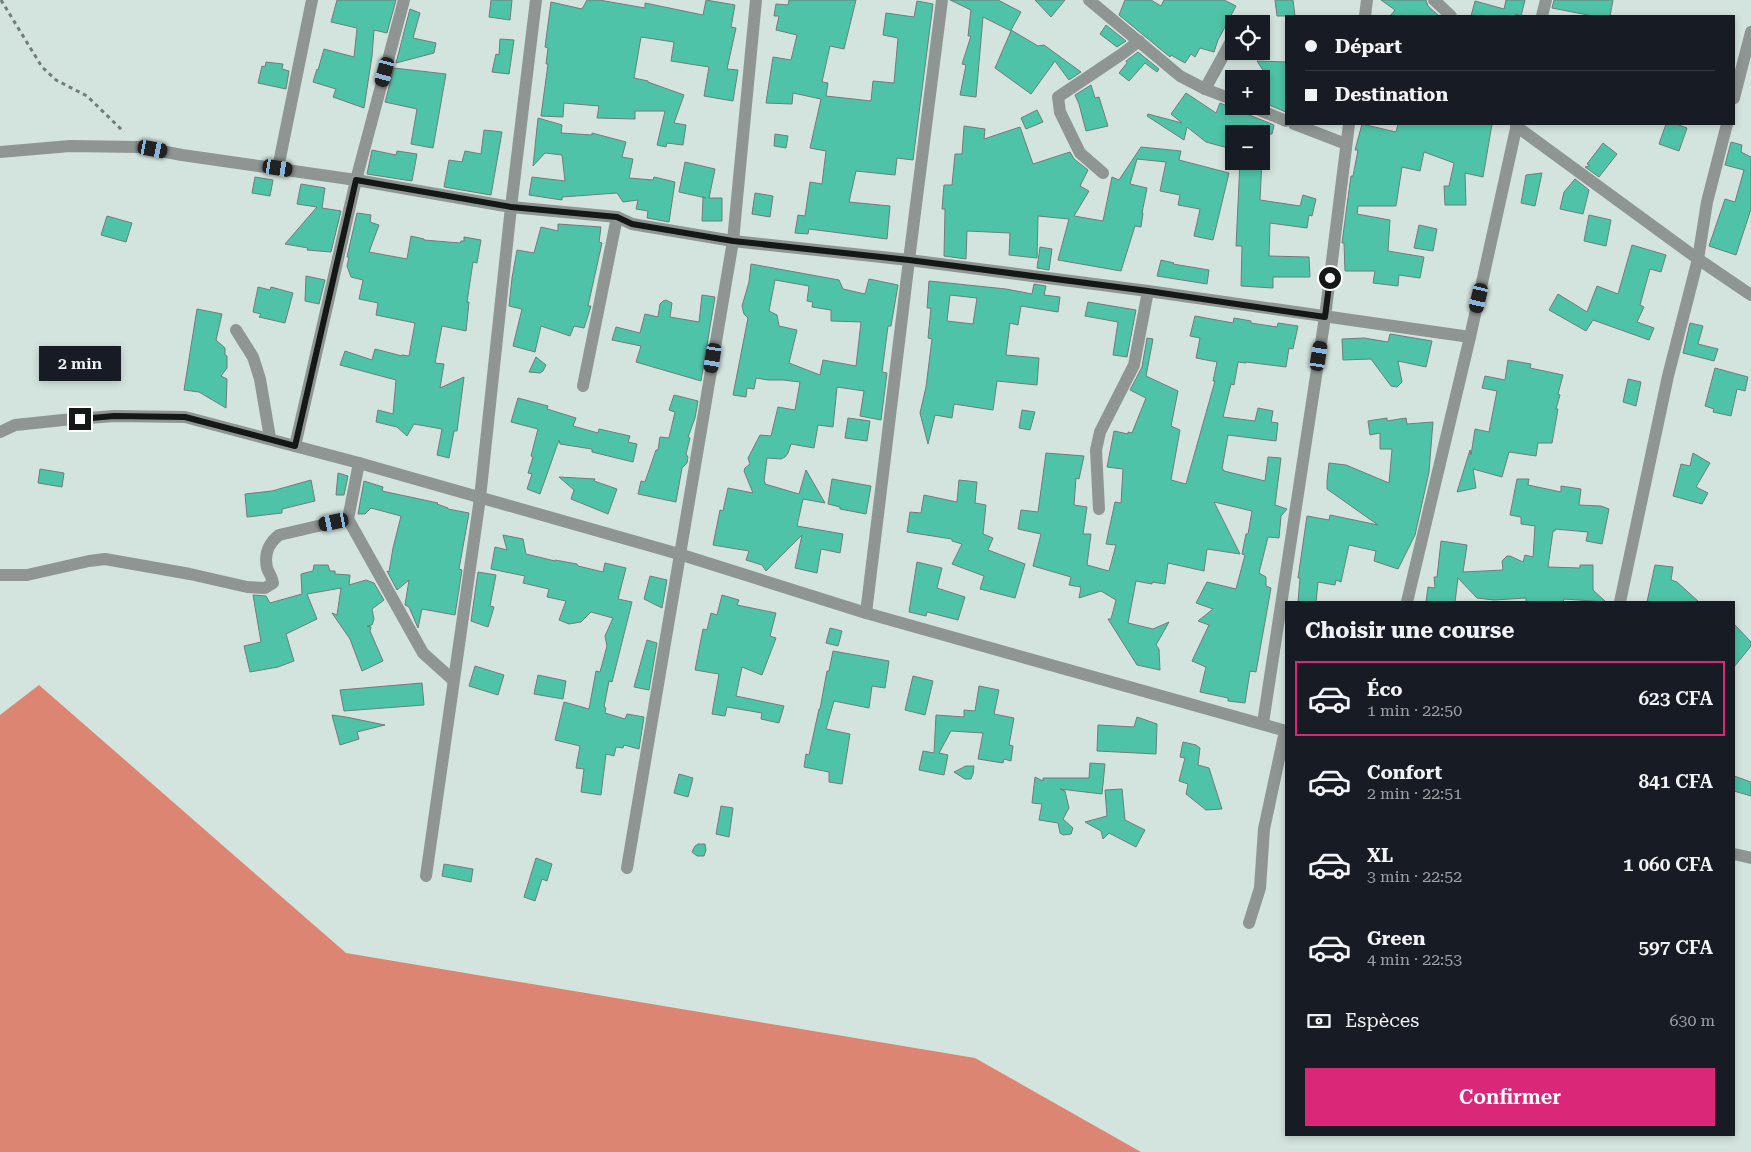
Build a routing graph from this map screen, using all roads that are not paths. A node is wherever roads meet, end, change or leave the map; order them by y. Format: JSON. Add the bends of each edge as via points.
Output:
{"nodes":[{"id":1,"x":312,"y":0,"type":"edge"},
{"id":2,"x":404,"y":0,"type":"edge"},
{"id":3,"x":536,"y":0,"type":"edge"},
{"id":4,"x":756,"y":0,"type":"edge"},
{"id":5,"x":942,"y":0,"type":"edge"},
{"id":6,"x":1089,"y":0,"type":"edge"},
{"id":7,"x":1367,"y":0,"type":"edge"},
{"id":8,"x":1434,"y":0,"type":"edge"},
{"id":9,"x":1546,"y":0,"type":"edge"},
{"id":10,"x":1365,"y":15,"type":"edge"},
{"id":11,"x":1450,"y":15,"type":"edge"},
{"id":12,"x":1542,"y":15,"type":"edge"},
{"id":13,"x":1751,"y":32,"type":"edge"},
{"id":14,"x":1139,"y":41,"type":"junction"},
{"id":15,"x":1225,"y":52,"type":"edge"},
{"id":16,"x":1205,"y":89,"type":"junction"},
{"id":17,"x":1735,"y":94,"type":"edge"},
{"id":18,"x":1225,"y":97,"type":"edge"},
{"id":19,"x":1270,"y":114,"type":"edge"},
{"id":20,"x":1285,"y":121,"type":"edge"},
{"id":21,"x":1297,"y":125,"type":"edge"},
{"id":22,"x":1349,"y":125,"type":"edge"},
{"id":23,"x":1516,"y":125,"type":"edge"},
{"id":24,"x":1727,"y":125,"type":"edge"},
{"id":25,"x":1346,"y":144,"type":"junction"},
{"id":26,"x":0,"y":152,"type":"edge"},
{"id":27,"x":278,"y":168,"type":"junction"},
{"id":28,"x":1103,"y":173,"type":"dead end"},
{"id":29,"x":356,"y":180,"type":"junction"},
{"id":30,"x":511,"y":207,"type":"junction"},
{"id":31,"x":617,"y":217,"type":"junction"},
{"id":32,"x":733,"y":241,"type":"junction"},
{"id":33,"x":1698,"y":259,"type":"junction"},
{"id":34,"x":909,"y":260,"type":"junction"},
{"id":35,"x":1148,"y":291,"type":"junction"},
{"id":36,"x":1751,"y":295,"type":"edge"},
{"id":37,"x":1325,"y":317,"type":"junction"},
{"id":38,"x":236,"y":330,"type":"dead end"},
{"id":39,"x":1470,"y":337,"type":"junction"},
{"id":40,"x":584,"y":386,"type":"dead end"},
{"id":41,"x":0,"y":432,"type":"edge"},
{"id":42,"x":270,"y":438,"type":"junction"},
{"id":43,"x":295,"y":446,"type":"junction"},
{"id":44,"x":359,"y":463,"type":"junction"},
{"id":45,"x":480,"y":498,"type":"junction"},
{"id":46,"x":1099,"y":509,"type":"dead end"},
{"id":47,"x":348,"y":519,"type":"junction"},
{"id":48,"x":679,"y":554,"type":"junction"},
{"id":49,"x":0,"y":575,"type":"edge"},
{"id":50,"x":1407,"y":601,"type":"edge"},
{"id":51,"x":1620,"y":601,"type":"edge"},
{"id":52,"x":866,"y":613,"type":"junction"},
{"id":53,"x":453,"y":680,"type":"junction"},
{"id":54,"x":1263,"y":723,"type":"junction"},
{"id":55,"x":1285,"y":731,"type":"edge"},
{"id":56,"x":1285,"y":736,"type":"edge"},
{"id":57,"x":1735,"y":854,"type":"edge"},
{"id":58,"x":1751,"y":858,"type":"edge"},
{"id":59,"x":627,"y":868,"type":"dead end"},
{"id":60,"x":426,"y":876,"type":"dead end"},
{"id":61,"x":1249,"y":923,"type":"dead end"}],
"edges":[{"from":1,"to":27,"type":"street"},
{"from":2,"to":29,"type":"street"},
{"from":3,"to":30,"type":"street"},
{"from":4,"to":32,"type":"street"},
{"from":5,"to":34,"type":"street"},
{"from":6,"to":14,"type":"street"},
{"from":7,"to":10,"type":"street"},
{"from":8,"to":11,"type":"street"},
{"from":9,"to":12,"type":"street"},
{"from":13,"to":17,"type":"street"},
{"from":14,"to":16,"type":"street","via":[[1180,76]]},
{"from":14,"to":28,"type":"street","via":[[1058,97],[1060,112],[1080,153]]},
{"from":15,"to":16,"type":"street"},
{"from":16,"to":18,"type":"street"},
{"from":19,"to":20,"type":"street"},
{"from":21,"to":25,"type":"street"},
{"from":22,"to":25,"type":"street"},
{"from":23,"to":33,"type":"street"},
{"from":23,"to":39,"type":"street"},
{"from":24,"to":33,"type":"street","via":[[1707,202]]},
{"from":25,"to":37,"type":"street"},
{"from":26,"to":27,"type":"street","via":[[70,146],[139,147]]},
{"from":27,"to":29,"type":"street"},
{"from":29,"to":30,"type":"street"},
{"from":29,"to":43,"type":"street"},
{"from":30,"to":31,"type":"street"},
{"from":30,"to":45,"type":"street"},
{"from":31,"to":32,"type":"street","via":[[632,224]]},
{"from":31,"to":40,"type":"street"},
{"from":32,"to":34,"type":"street"},
{"from":32,"to":48,"type":"street"},
{"from":33,"to":36,"type":"street"},
{"from":33,"to":51,"type":"street","via":[[1668,376]]},
{"from":34,"to":35,"type":"street"},
{"from":34,"to":52,"type":"street"},
{"from":35,"to":37,"type":"street"},
{"from":35,"to":46,"type":"street","via":[[1134,365],[1100,432],[1096,450]]},
{"from":37,"to":39,"type":"street"},
{"from":37,"to":54,"type":"street"},
{"from":38,"to":42,"type":"street","via":[[253,357],[260,379]]},
{"from":39,"to":50,"type":"street"},
{"from":41,"to":42,"type":"street","via":[[15,425],[63,420],[114,416],[185,417]]},
{"from":42,"to":43,"type":"street"},
{"from":43,"to":44,"type":"street"},
{"from":44,"to":45,"type":"street"},
{"from":44,"to":47,"type":"street"},
{"from":45,"to":48,"type":"street"},
{"from":45,"to":53,"type":"street"},
{"from":47,"to":49,"type":"street","via":[[272,540],[266,549],[267,570],[273,583],[265,588],[105,559],[27,575]]},
{"from":47,"to":53,"type":"street","via":[[423,653]]},
{"from":48,"to":52,"type":"street"},
{"from":48,"to":59,"type":"street"},
{"from":52,"to":54,"type":"street"},
{"from":53,"to":60,"type":"street"},
{"from":54,"to":55,"type":"street"},
{"from":56,"to":61,"type":"street","via":[[1264,830],[1260,888]]},
{"from":57,"to":58,"type":"street"}]}
